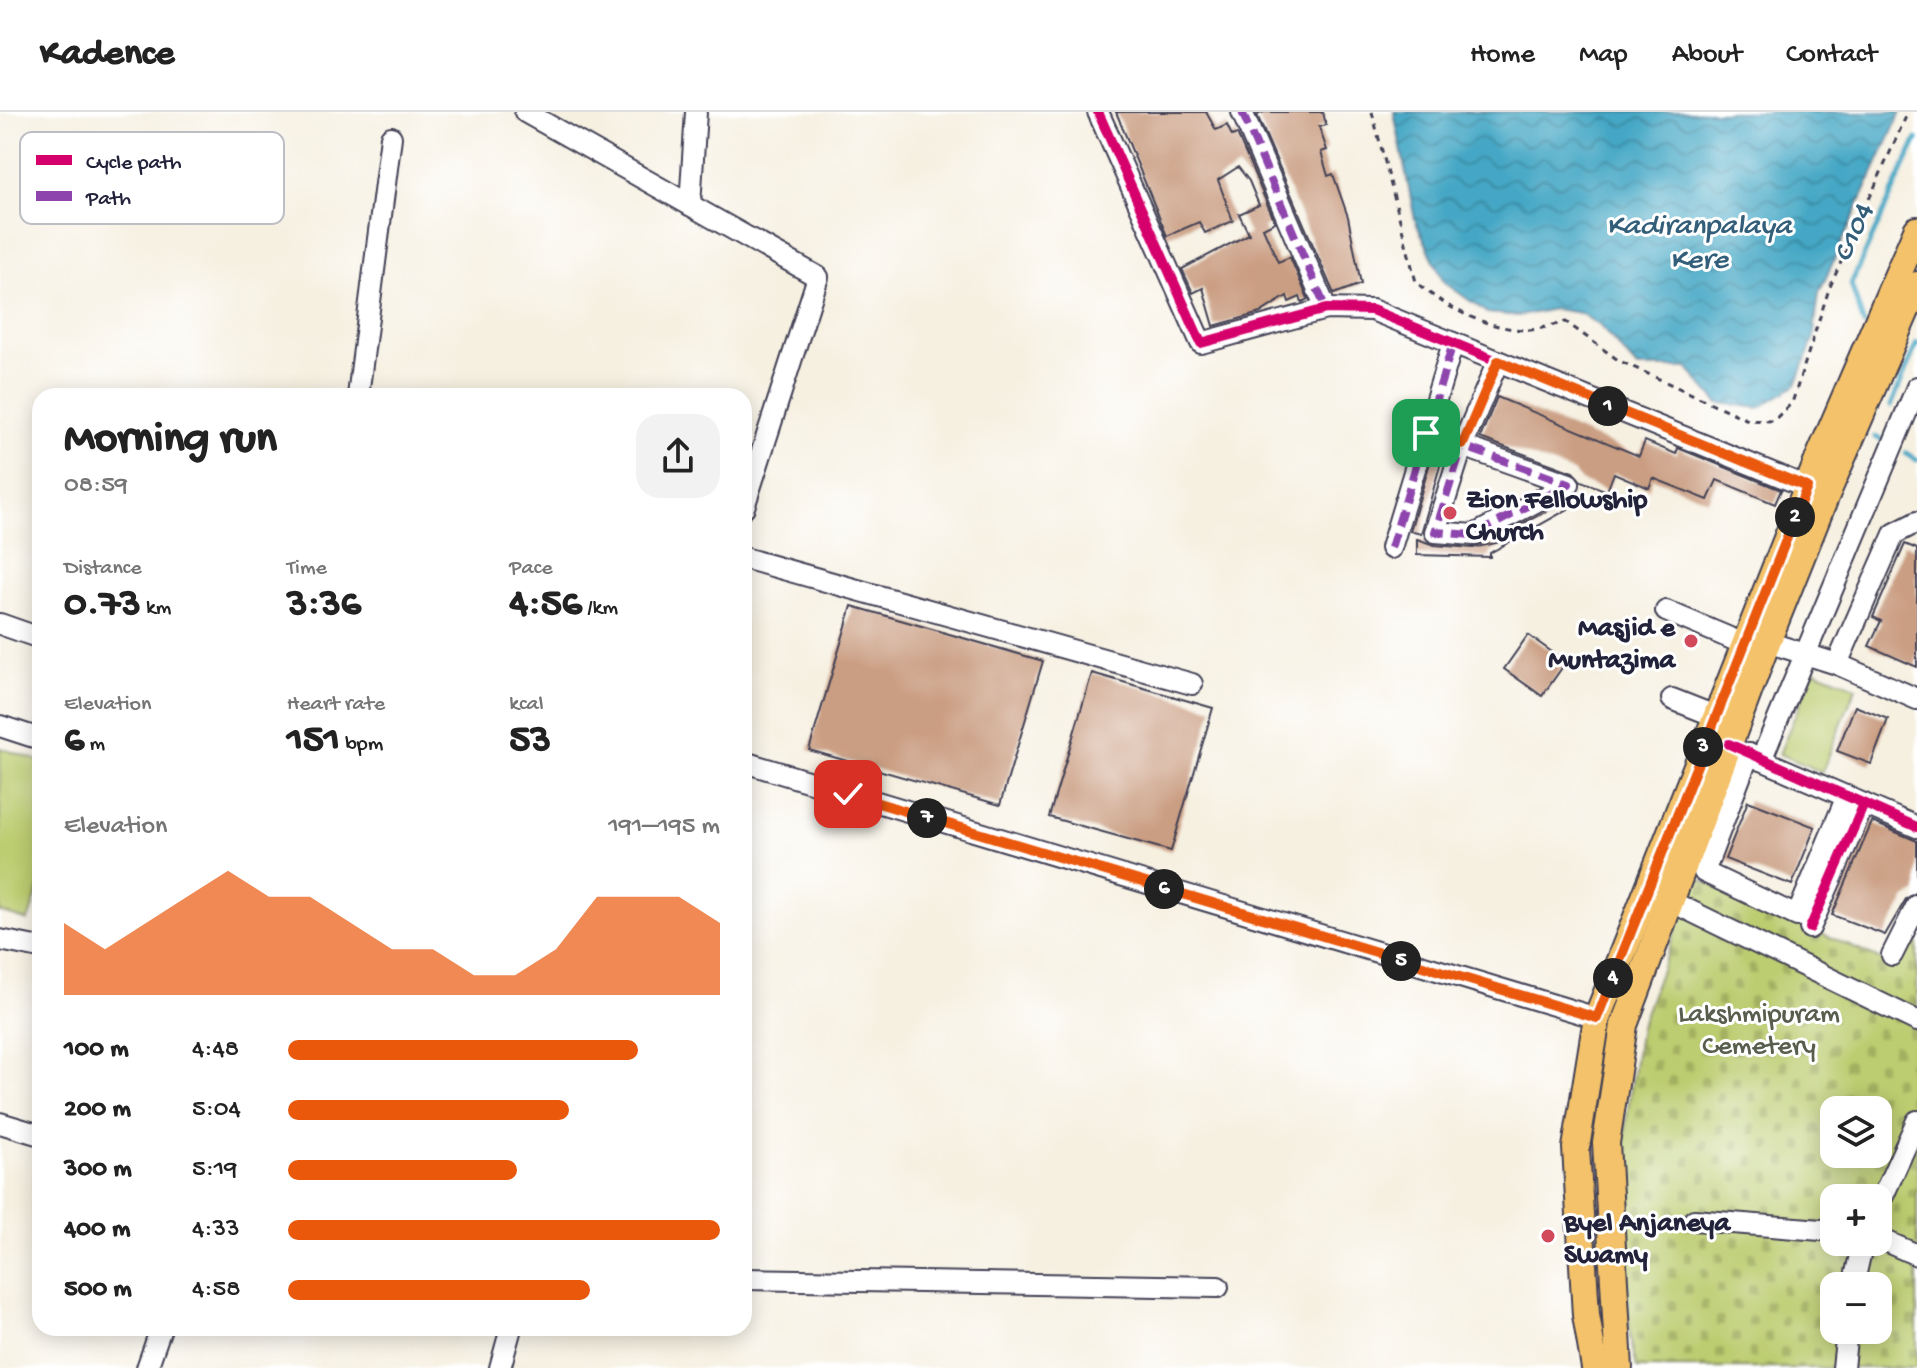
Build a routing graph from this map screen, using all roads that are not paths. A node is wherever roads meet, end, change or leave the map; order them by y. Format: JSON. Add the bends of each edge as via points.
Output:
{"nodes":[{"id":1,"x":525,"y":112,"type":"edge"},
{"id":2,"x":696,"y":112,"type":"edge"},
{"id":3,"x":1098,"y":112,"type":"edge"},
{"id":4,"x":1242,"y":112,"type":"edge"},
{"id":5,"x":391,"y":137,"type":"dead end"},
{"id":6,"x":690,"y":205,"type":"junction"},
{"id":7,"x":1917,"y":230,"type":"edge"},
{"id":8,"x":1917,"y":285,"type":"edge"},
{"id":9,"x":1326,"y":309,"type":"junction"},
{"id":10,"x":1453,"y":343,"type":"junction"},
{"id":11,"x":1498,"y":361,"type":"junction"},
{"id":12,"x":1917,"y":387,"type":"edge"},
{"id":13,"x":359,"y":388,"type":"edge"},
{"id":14,"x":1910,"y":430,"type":"edge"},
{"id":15,"x":1426,"y":433,"type":"junction"},
{"id":16,"x":1463,"y":444,"type":"junction"},
{"id":17,"x":752,"y":482,"type":"edge"},
{"id":18,"x":1807,"y":487,"type":"junction"},
{"id":19,"x":1917,"y":522,"type":"edge"},
{"id":20,"x":1391,"y":548,"type":"dead end"},
{"id":21,"x":752,"y":560,"type":"edge"},
{"id":22,"x":1666,"y":611,"type":"dead end"},
{"id":23,"x":0,"y":624,"type":"edge"},
{"id":24,"x":32,"y":635,"type":"edge"},
{"id":25,"x":1756,"y":643,"type":"junction"},
{"id":26,"x":1806,"y":654,"type":"junction"},
{"id":27,"x":1837,"y":664,"type":"junction"},
{"id":28,"x":1192,"y":684,"type":"dead end"},
{"id":29,"x":1672,"y":699,"type":"dead end"},
{"id":30,"x":1917,"y":699,"type":"edge"},
{"id":31,"x":1715,"y":716,"type":"junction"},
{"id":32,"x":0,"y":726,"type":"edge"},
{"id":33,"x":32,"y":736,"type":"edge"},
{"id":34,"x":1746,"y":753,"type":"junction"},
{"id":35,"x":752,"y":764,"type":"edge"},
{"id":36,"x":1855,"y":800,"type":"junction"},
{"id":37,"x":1917,"y":827,"type":"edge"},
{"id":38,"x":1670,"y":901,"type":"junction"},
{"id":39,"x":1917,"y":905,"type":"edge"},
{"id":40,"x":1810,"y":928,"type":"dead end"},
{"id":41,"x":0,"y":940,"type":"edge"},
{"id":42,"x":32,"y":946,"type":"edge"},
{"id":43,"x":1892,"y":955,"type":"dead end"},
{"id":44,"x":1597,"y":1018,"type":"junction"},
{"id":45,"x":1917,"y":1021,"type":"edge"},
{"id":46,"x":1917,"y":1121,"type":"edge"},
{"id":47,"x":0,"y":1123,"type":"edge"},
{"id":48,"x":32,"y":1133,"type":"edge"},
{"id":49,"x":1888,"y":1184,"type":"edge"},
{"id":50,"x":1694,"y":1220,"type":"dead end"},
{"id":51,"x":1820,"y":1230,"type":"edge"},
{"id":52,"x":1892,"y":1244,"type":"edge"},
{"id":53,"x":1917,"y":1255,"type":"edge"},
{"id":54,"x":752,"y":1279,"type":"edge"},
{"id":55,"x":1218,"y":1287,"type":"dead end"},
{"id":56,"x":158,"y":1336,"type":"edge"},
{"id":57,"x":509,"y":1336,"type":"edge"},
{"id":58,"x":1846,"y":1344,"type":"edge"},
{"id":59,"x":147,"y":1368,"type":"edge"},
{"id":60,"x":500,"y":1368,"type":"edge"},
{"id":61,"x":1595,"y":1368,"type":"edge"},
{"id":62,"x":1619,"y":1368,"type":"edge"},
{"id":63,"x":1843,"y":1368,"type":"edge"}],
"edges":[{"from":1,"to":6,"type":"street"},
{"from":2,"to":6,"type":"street"},
{"from":3,"to":9,"type":"street","via":[[1201,343]]},
{"from":4,"to":9,"type":"street"},
{"from":5,"to":13,"type":"street"},
{"from":6,"to":17,"type":"street","via":[[818,277]]},
{"from":7,"to":18,"type":"main road"},
{"from":8,"to":25,"type":"main road"},
{"from":9,"to":10,"type":"street","via":[[1372,310]]},
{"from":10,"to":11,"type":"street"},
{"from":10,"to":15,"type":"street"},
{"from":11,"to":16,"type":"street"},
{"from":11,"to":18,"type":"street"},
{"from":12,"to":14,"type":"street"},
{"from":14,"to":26,"type":"street"},
{"from":15,"to":16,"type":"street"},
{"from":15,"to":20,"type":"street"},
{"from":16,"to":16,"type":"street","via":[[1435,532],[1474,535],[1569,484]]},
{"from":18,"to":25,"type":"main road"},
{"from":19,"to":27,"type":"street","via":[[1894,534]]},
{"from":21,"to":28,"type":"street"},
{"from":22,"to":25,"type":"street"},
{"from":23,"to":24,"type":"street"},
{"from":25,"to":26,"type":"street"},
{"from":25,"to":31,"type":"main road"},
{"from":25,"to":34,"type":"main road"},
{"from":26,"to":27,"type":"street"},
{"from":26,"to":34,"type":"street"},
{"from":27,"to":30,"type":"street"},
{"from":29,"to":31,"type":"street"},
{"from":31,"to":44,"type":"main road"},
{"from":32,"to":33,"type":"street"},
{"from":34,"to":36,"type":"street"},
{"from":34,"to":36,"type":"street","via":[[1704,872],[1797,916]]},
{"from":34,"to":38,"type":"main road"},
{"from":35,"to":44,"type":"street"},
{"from":36,"to":37,"type":"street"},
{"from":36,"to":40,"type":"street"},
{"from":38,"to":45,"type":"street"},
{"from":38,"to":62,"type":"main road","via":[[1624,1025],[1606,1143]]},
{"from":39,"to":43,"type":"street"},
{"from":41,"to":42,"type":"street"},
{"from":44,"to":61,"type":"main road","via":[[1576,1148],[1586,1315]]},
{"from":46,"to":49,"type":"street"},
{"from":47,"to":48,"type":"street"},
{"from":50,"to":51,"type":"street"},
{"from":52,"to":53,"type":"street"},
{"from":54,"to":55,"type":"street"},
{"from":56,"to":59,"type":"street"},
{"from":57,"to":60,"type":"street"},
{"from":58,"to":63,"type":"street"}]}
